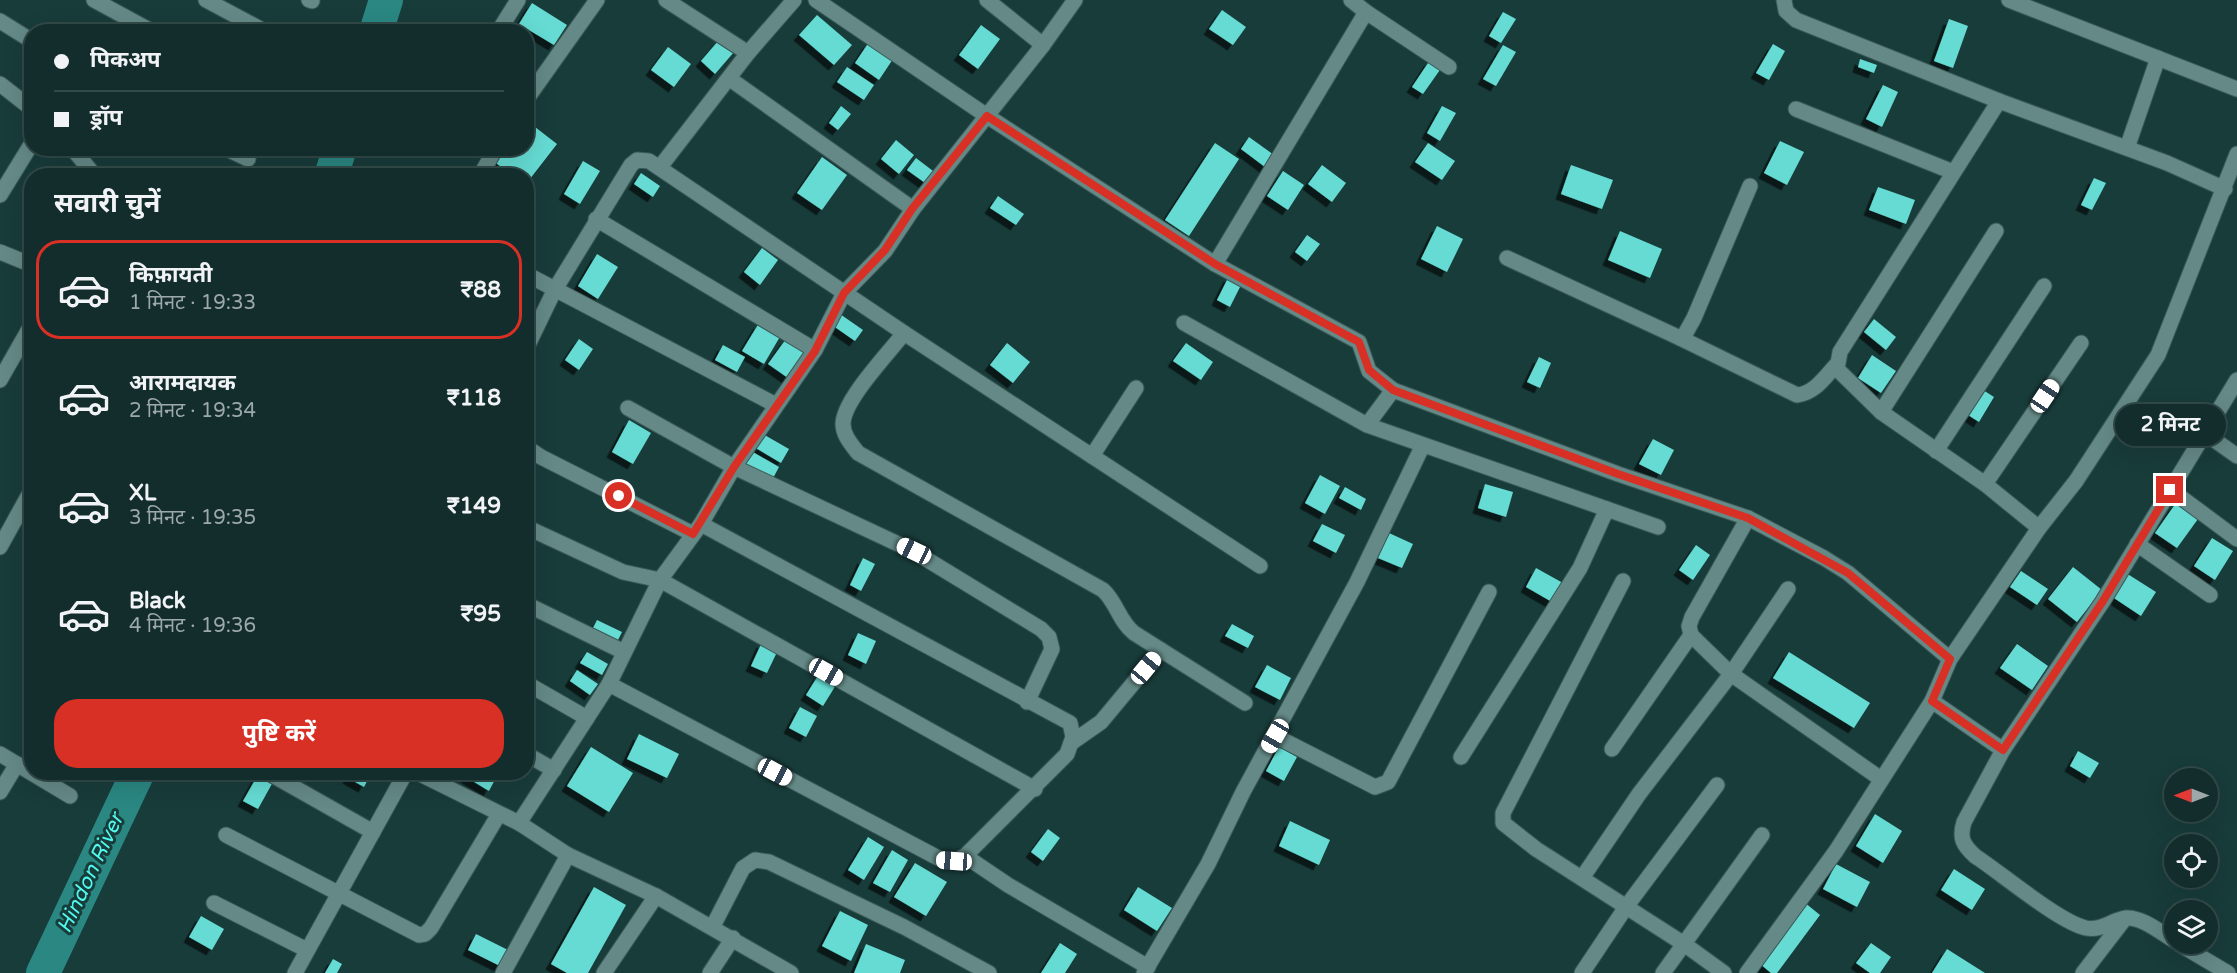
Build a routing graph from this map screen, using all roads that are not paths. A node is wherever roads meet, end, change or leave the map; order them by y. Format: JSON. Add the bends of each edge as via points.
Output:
{"nodes":[{"id":1,"x":94,"y":0,"type":"edge"},
{"id":2,"x":206,"y":0,"type":"edge"},
{"id":3,"x":518,"y":0,"type":"edge"},
{"id":4,"x":597,"y":0,"type":"edge"},
{"id":5,"x":666,"y":0,"type":"edge"},
{"id":6,"x":794,"y":0,"type":"edge"},
{"id":7,"x":816,"y":0,"type":"edge"},
{"id":8,"x":987,"y":0,"type":"edge"},
{"id":9,"x":1075,"y":0,"type":"edge"},
{"id":10,"x":1351,"y":0,"type":"edge"},
{"id":11,"x":1784,"y":0,"type":"edge"},
{"id":12,"x":2009,"y":0,"type":"edge"},
{"id":13,"x":1366,"y":12,"type":"junction"},
{"id":14,"x":0,"y":21,"type":"edge"},
{"id":15,"x":138,"y":24,"type":"edge"},
{"id":16,"x":251,"y":24,"type":"edge"},
{"id":17,"x":503,"y":24,"type":"edge"},
{"id":18,"x":24,"y":36,"type":"edge"},
{"id":19,"x":1043,"y":45,"type":"junction"},
{"id":20,"x":748,"y":53,"type":"junction"},
{"id":21,"x":2158,"y":58,"type":"junction"},
{"id":22,"x":1449,"y":67,"type":"dead end"},
{"id":23,"x":730,"y":79,"type":"junction"},
{"id":24,"x":0,"y":84,"type":"edge"},
{"id":25,"x":534,"y":89,"type":"edge"},
{"id":26,"x":2237,"y":89,"type":"edge"},
{"id":27,"x":1999,"y":100,"type":"junction"},
{"id":28,"x":24,"y":103,"type":"edge"},
{"id":29,"x":1796,"y":109,"type":"dead end"},
{"id":30,"x":987,"y":116,"type":"junction"},
{"id":31,"x":2127,"y":148,"type":"junction"},
{"id":32,"x":2237,"y":154,"type":"edge"},
{"id":33,"x":24,"y":156,"type":"edge"},
{"id":34,"x":79,"y":156,"type":"edge"},
{"id":35,"x":242,"y":156,"type":"edge"},
{"id":36,"x":248,"y":159,"type":"dead end"},
{"id":37,"x":660,"y":166,"type":"junction"},
{"id":38,"x":88,"y":168,"type":"edge"},
{"id":39,"x":1953,"y":172,"type":"junction"},
{"id":40,"x":1750,"y":186,"type":"dead end"},
{"id":41,"x":2225,"y":189,"type":"junction"},
{"id":42,"x":0,"y":195,"type":"edge"},
{"id":43,"x":912,"y":209,"type":"junction"},
{"id":44,"x":596,"y":219,"type":"junction"},
{"id":45,"x":1996,"y":231,"type":"dead end"},
{"id":46,"x":0,"y":252,"type":"edge"},
{"id":47,"x":1507,"y":258,"type":"dead end"},
{"id":48,"x":24,"y":262,"type":"edge"},
{"id":49,"x":1215,"y":264,"type":"junction"},
{"id":50,"x":534,"y":279,"type":"edge"},
{"id":51,"x":2044,"y":286,"type":"dead end"},
{"id":52,"x":554,"y":291,"type":"junction"},
{"id":53,"x":844,"y":293,"type":"junction"},
{"id":54,"x":1184,"y":324,"type":"dead end"},
{"id":55,"x":534,"y":332,"type":"edge"},
{"id":56,"x":904,"y":333,"type":"junction"},
{"id":57,"x":24,"y":338,"type":"edge"},
{"id":58,"x":1680,"y":338,"type":"junction"},
{"id":59,"x":2081,"y":343,"type":"dead end"},
{"id":60,"x":815,"y":351,"type":"junction"},
{"id":61,"x":1837,"y":364,"type":"junction"},
{"id":62,"x":0,"y":380,"type":"edge"},
{"id":63,"x":2237,"y":380,"type":"edge"},
{"id":64,"x":1136,"y":387,"type":"dead end"},
{"id":65,"x":1393,"y":390,"type":"junction"},
{"id":66,"x":776,"y":405,"type":"junction"},
{"id":67,"x":2231,"y":405,"type":"edge"},
{"id":68,"x":628,"y":408,"type":"dead end"},
{"id":69,"x":1881,"y":412,"type":"junction"},
{"id":70,"x":1367,"y":425,"type":"junction"},
{"id":71,"x":2206,"y":434,"type":"junction"},
{"id":72,"x":1423,"y":445,"type":"junction"},
{"id":73,"x":1936,"y":451,"type":"junction"},
{"id":74,"x":534,"y":452,"type":"edge"},
{"id":75,"x":1092,"y":456,"type":"junction"},
{"id":76,"x":2237,"y":456,"type":"edge"},
{"id":77,"x":734,"y":467,"type":"junction"},
{"id":78,"x":1985,"y":484,"type":"junction"},
{"id":79,"x":2170,"y":490,"type":"junction"},
{"id":80,"x":24,"y":504,"type":"edge"},
{"id":81,"x":1606,"y":509,"type":"junction"},
{"id":82,"x":1748,"y":518,"type":"junction"},
{"id":83,"x":1658,"y":527,"type":"dead end"},
{"id":84,"x":2039,"y":528,"type":"junction"},
{"id":85,"x":697,"y":529,"type":"junction"},
{"id":86,"x":534,"y":531,"type":"edge"},
{"id":87,"x":2237,"y":538,"type":"edge"},
{"id":88,"x":2138,"y":544,"type":"junction"},
{"id":89,"x":0,"y":547,"type":"edge"},
{"id":90,"x":1260,"y":566,"type":"dead end"},
{"id":91,"x":660,"y":580,"type":"junction"},
{"id":92,"x":1623,"y":581,"type":"dead end"},
{"id":93,"x":1788,"y":589,"type":"dead end"},
{"id":94,"x":1489,"y":592,"type":"dead end"},
{"id":95,"x":2210,"y":595,"type":"dead end"},
{"id":96,"x":534,"y":608,"type":"edge"},
{"id":97,"x":1691,"y":635,"type":"junction"},
{"id":98,"x":1161,"y":650,"type":"junction"},
{"id":99,"x":624,"y":652,"type":"junction"},
{"id":100,"x":1950,"y":659,"type":"junction"},
{"id":101,"x":1731,"y":674,"type":"junction"},
{"id":102,"x":609,"y":684,"type":"junction"},
{"id":103,"x":534,"y":688,"type":"edge"},
{"id":104,"x":1932,"y":701,"type":"junction"},
{"id":105,"x":1027,"y":702,"type":"junction"},
{"id":106,"x":1245,"y":703,"type":"dead end"},
{"id":107,"x":587,"y":718,"type":"junction"},
{"id":108,"x":1275,"y":736,"type":"junction"},
{"id":109,"x":1071,"y":744,"type":"junction"},
{"id":110,"x":1612,"y":748,"type":"dead end"},
{"id":111,"x":2003,"y":750,"type":"junction"},
{"id":112,"x":0,"y":753,"type":"edge"},
{"id":113,"x":1461,"y":757,"type":"dead end"},
{"id":114,"x":534,"y":759,"type":"edge"},
{"id":115,"x":17,"y":764,"type":"junction"},
{"id":116,"x":24,"y":768,"type":"edge"},
{"id":117,"x":554,"y":770,"type":"junction"},
{"id":118,"x":1881,"y":779,"type":"junction"},
{"id":119,"x":44,"y":780,"type":"edge"},
{"id":120,"x":281,"y":780,"type":"edge"},
{"id":121,"x":402,"y":780,"type":"edge"},
{"id":122,"x":432,"y":780,"type":"edge"},
{"id":123,"x":1717,"y":785,"type":"dead end"},
{"id":124,"x":1035,"y":789,"type":"junction"},
{"id":125,"x":0,"y":792,"type":"edge"},
{"id":126,"x":70,"y":796,"type":"dead end"},
{"id":127,"x":499,"y":814,"type":"junction"},
{"id":128,"x":519,"y":823,"type":"junction"},
{"id":129,"x":373,"y":832,"type":"junction"},
{"id":130,"x":226,"y":834,"type":"dead end"},
{"id":131,"x":1762,"y":835,"type":"dead end"},
{"id":132,"x":568,"y":855,"type":"junction"},
{"id":133,"x":965,"y":856,"type":"junction"},
{"id":134,"x":1582,"y":879,"type":"junction"},
{"id":135,"x":339,"y":893,"type":"junction"},
{"id":136,"x":656,"y":896,"type":"junction"},
{"id":137,"x":214,"y":903,"type":"dead end"},
{"id":138,"x":1626,"y":907,"type":"junction"},
{"id":139,"x":2124,"y":918,"type":"junction"},
{"id":140,"x":712,"y":926,"type":"junction"},
{"id":141,"x":2164,"y":935,"type":"edge"},
{"id":142,"x":733,"y":938,"type":"junction"},
{"id":143,"x":1684,"y":944,"type":"junction"},
{"id":144,"x":308,"y":950,"type":"junction"},
{"id":145,"x":2196,"y":954,"type":"edge"},
{"id":146,"x":1146,"y":970,"type":"edge"},
{"id":147,"x":295,"y":973,"type":"edge"},
{"id":148,"x":503,"y":973,"type":"edge"},
{"id":149,"x":604,"y":973,"type":"edge"},
{"id":150,"x":710,"y":973,"type":"edge"},
{"id":151,"x":791,"y":973,"type":"edge"},
{"id":152,"x":989,"y":973,"type":"edge"},
{"id":153,"x":1582,"y":973,"type":"edge"},
{"id":154,"x":1663,"y":973,"type":"edge"},
{"id":155,"x":1724,"y":973,"type":"edge"},
{"id":156,"x":1746,"y":973,"type":"edge"},
{"id":157,"x":2083,"y":973,"type":"edge"},
{"id":158,"x":2228,"y":973,"type":"edge"}],
"edges":[{"from":1,"to":15,"type":"street"},
{"from":2,"to":16,"type":"street"},
{"from":3,"to":17,"type":"street"},
{"from":4,"to":25,"type":"street"},
{"from":5,"to":20,"type":"street"},
{"from":6,"to":20,"type":"street"},
{"from":7,"to":30,"type":"street"},
{"from":8,"to":19,"type":"street"},
{"from":9,"to":19,"type":"street"},
{"from":10,"to":13,"type":"street"},
{"from":11,"to":27,"type":"street","via":[[1786,11],[1796,20]]},
{"from":12,"to":21,"type":"street"},
{"from":13,"to":22,"type":"street"},
{"from":13,"to":49,"type":"street"},
{"from":14,"to":18,"type":"street"},
{"from":19,"to":30,"type":"street"},
{"from":20,"to":23,"type":"street"},
{"from":21,"to":26,"type":"street"},
{"from":21,"to":31,"type":"street"},
{"from":23,"to":37,"type":"street"},
{"from":23,"to":43,"type":"street"},
{"from":24,"to":28,"type":"street"},
{"from":27,"to":31,"type":"street"},
{"from":27,"to":39,"type":"street"},
{"from":29,"to":39,"type":"street"},
{"from":30,"to":43,"type":"street"},
{"from":30,"to":49,"type":"street"},
{"from":31,"to":41,"type":"street"},
{"from":32,"to":41,"type":"street"},
{"from":33,"to":42,"type":"street"},
{"from":34,"to":38,"type":"street"},
{"from":35,"to":36,"type":"street"},
{"from":37,"to":44,"type":"street","via":[[637,160]]},
{"from":37,"to":53,"type":"street"},
{"from":39,"to":61,"type":"street","via":[[1840,352]]},
{"from":40,"to":58,"type":"street","via":[[1694,318]]},
{"from":41,"to":84,"type":"street","via":[[2158,355],[2076,481]]},
{"from":43,"to":53,"type":"street","via":[[885,250]]},
{"from":44,"to":52,"type":"street"},
{"from":44,"to":60,"type":"street"},
{"from":45,"to":69,"type":"street"},
{"from":46,"to":48,"type":"street"},
{"from":47,"to":58,"type":"street"},
{"from":49,"to":65,"type":"street","via":[[1359,342],[1369,370]]},
{"from":50,"to":52,"type":"street"},
{"from":51,"to":73,"type":"street"},
{"from":52,"to":55,"type":"street"},
{"from":52,"to":66,"type":"street"},
{"from":53,"to":56,"type":"street"},
{"from":53,"to":60,"type":"street"},
{"from":54,"to":70,"type":"street"},
{"from":56,"to":75,"type":"street"},
{"from":56,"to":98,"type":"street","via":[[849,405],[843,423],[847,439],[858,453],[1103,590],[1113,600],[1124,625]]},
{"from":57,"to":62,"type":"street"},
{"from":58,"to":61,"type":"street","via":[[1797,395],[1814,389]]},
{"from":59,"to":78,"type":"street"},
{"from":60,"to":66,"type":"street"},
{"from":61,"to":69,"type":"street","via":[[1839,373]]},
{"from":63,"to":67,"type":"street"},
{"from":64,"to":75,"type":"street"},
{"from":65,"to":70,"type":"street"},
{"from":65,"to":82,"type":"street"},
{"from":66,"to":77,"type":"street"},
{"from":67,"to":71,"type":"street"},
{"from":68,"to":77,"type":"street"},
{"from":69,"to":73,"type":"street"},
{"from":70,"to":72,"type":"street"},
{"from":71,"to":76,"type":"street"},
{"from":71,"to":79,"type":"street"},
{"from":72,"to":81,"type":"street"},
{"from":72,"to":108,"type":"street","via":[[1357,582]]},
{"from":73,"to":78,"type":"street"},
{"from":74,"to":85,"type":"street"},
{"from":75,"to":90,"type":"street"},
{"from":77,"to":85,"type":"street"},
{"from":77,"to":105,"type":"street","via":[[914,551],[1041,629],[1049,637],[1052,649]]},
{"from":78,"to":84,"type":"street"},
{"from":79,"to":87,"type":"street"},
{"from":79,"to":88,"type":"street"},
{"from":80,"to":89,"type":"street"},
{"from":81,"to":83,"type":"street"},
{"from":81,"to":113,"type":"street","via":[[1580,568]]},
{"from":82,"to":97,"type":"street","via":[[1692,617]]},
{"from":82,"to":100,"type":"street","via":[[1848,573]]},
{"from":84,"to":100,"type":"street"},
{"from":85,"to":91,"type":"street"},
{"from":85,"to":105,"type":"street"},
{"from":86,"to":91,"type":"street","via":[[623,572]]},
{"from":88,"to":95,"type":"street"},
{"from":88,"to":111,"type":"street"},
{"from":91,"to":99,"type":"street"},
{"from":91,"to":124,"type":"street"},
{"from":92,"to":134,"type":"street","via":[[1503,813],[1508,830]]},
{"from":93,"to":101,"type":"street"},
{"from":94,"to":108,"type":"street","via":[[1382,787],[1375,787]]},
{"from":96,"to":99,"type":"street"},
{"from":97,"to":101,"type":"street"},
{"from":97,"to":110,"type":"street"},
{"from":98,"to":106,"type":"street"},
{"from":98,"to":109,"type":"street","via":[[1101,722]]},
{"from":99,"to":102,"type":"street"},
{"from":100,"to":104,"type":"street"},
{"from":101,"to":118,"type":"street"},
{"from":101,"to":134,"type":"street","via":[[1639,794]]},
{"from":102,"to":107,"type":"street"},
{"from":102,"to":133,"type":"street","via":[[942,860],[954,861]]},
{"from":103,"to":107,"type":"street"},
{"from":104,"to":111,"type":"street"},
{"from":104,"to":118,"type":"street"},
{"from":105,"to":109,"type":"street","via":[[1070,723]]},
{"from":107,"to":117,"type":"street"},
{"from":108,"to":146,"type":"street","via":[[1208,864]]},
{"from":109,"to":124,"type":"street"},
{"from":111,"to":139,"type":"street","via":[[1964,822],[1960,834],[1964,846],[2023,890],[2086,928],[2103,928]]},
{"from":112,"to":115,"type":"street"},
{"from":114,"to":117,"type":"street"},
{"from":115,"to":116,"type":"street"},
{"from":115,"to":125,"type":"street"},
{"from":117,"to":128,"type":"street"},
{"from":118,"to":156,"type":"street","via":[[1836,851]]},
{"from":119,"to":126,"type":"street"},
{"from":120,"to":129,"type":"street"},
{"from":121,"to":129,"type":"street"},
{"from":122,"to":127,"type":"street"},
{"from":123,"to":138,"type":"street"},
{"from":124,"to":133,"type":"street"},
{"from":127,"to":128,"type":"street"},
{"from":127,"to":135,"type":"street","via":[[425,934],[419,935]]},
{"from":128,"to":132,"type":"street"},
{"from":129,"to":135,"type":"street"},
{"from":130,"to":135,"type":"street"},
{"from":131,"to":143,"type":"street"},
{"from":132,"to":136,"type":"street"},
{"from":132,"to":148,"type":"street"},
{"from":133,"to":146,"type":"street"},
{"from":134,"to":138,"type":"street"},
{"from":135,"to":144,"type":"street"},
{"from":136,"to":140,"type":"street"},
{"from":136,"to":149,"type":"street"},
{"from":137,"to":144,"type":"street"},
{"from":138,"to":143,"type":"street"},
{"from":138,"to":153,"type":"street"},
{"from":139,"to":141,"type":"street","via":[[2137,920]]},
{"from":139,"to":157,"type":"street"},
{"from":140,"to":142,"type":"street"},
{"from":140,"to":152,"type":"street","via":[[743,868],[755,860],[769,862]]},
{"from":142,"to":150,"type":"street"},
{"from":142,"to":151,"type":"street"},
{"from":143,"to":154,"type":"street"},
{"from":143,"to":155,"type":"street"},
{"from":144,"to":147,"type":"street"},
{"from":145,"to":158,"type":"street"}]}
